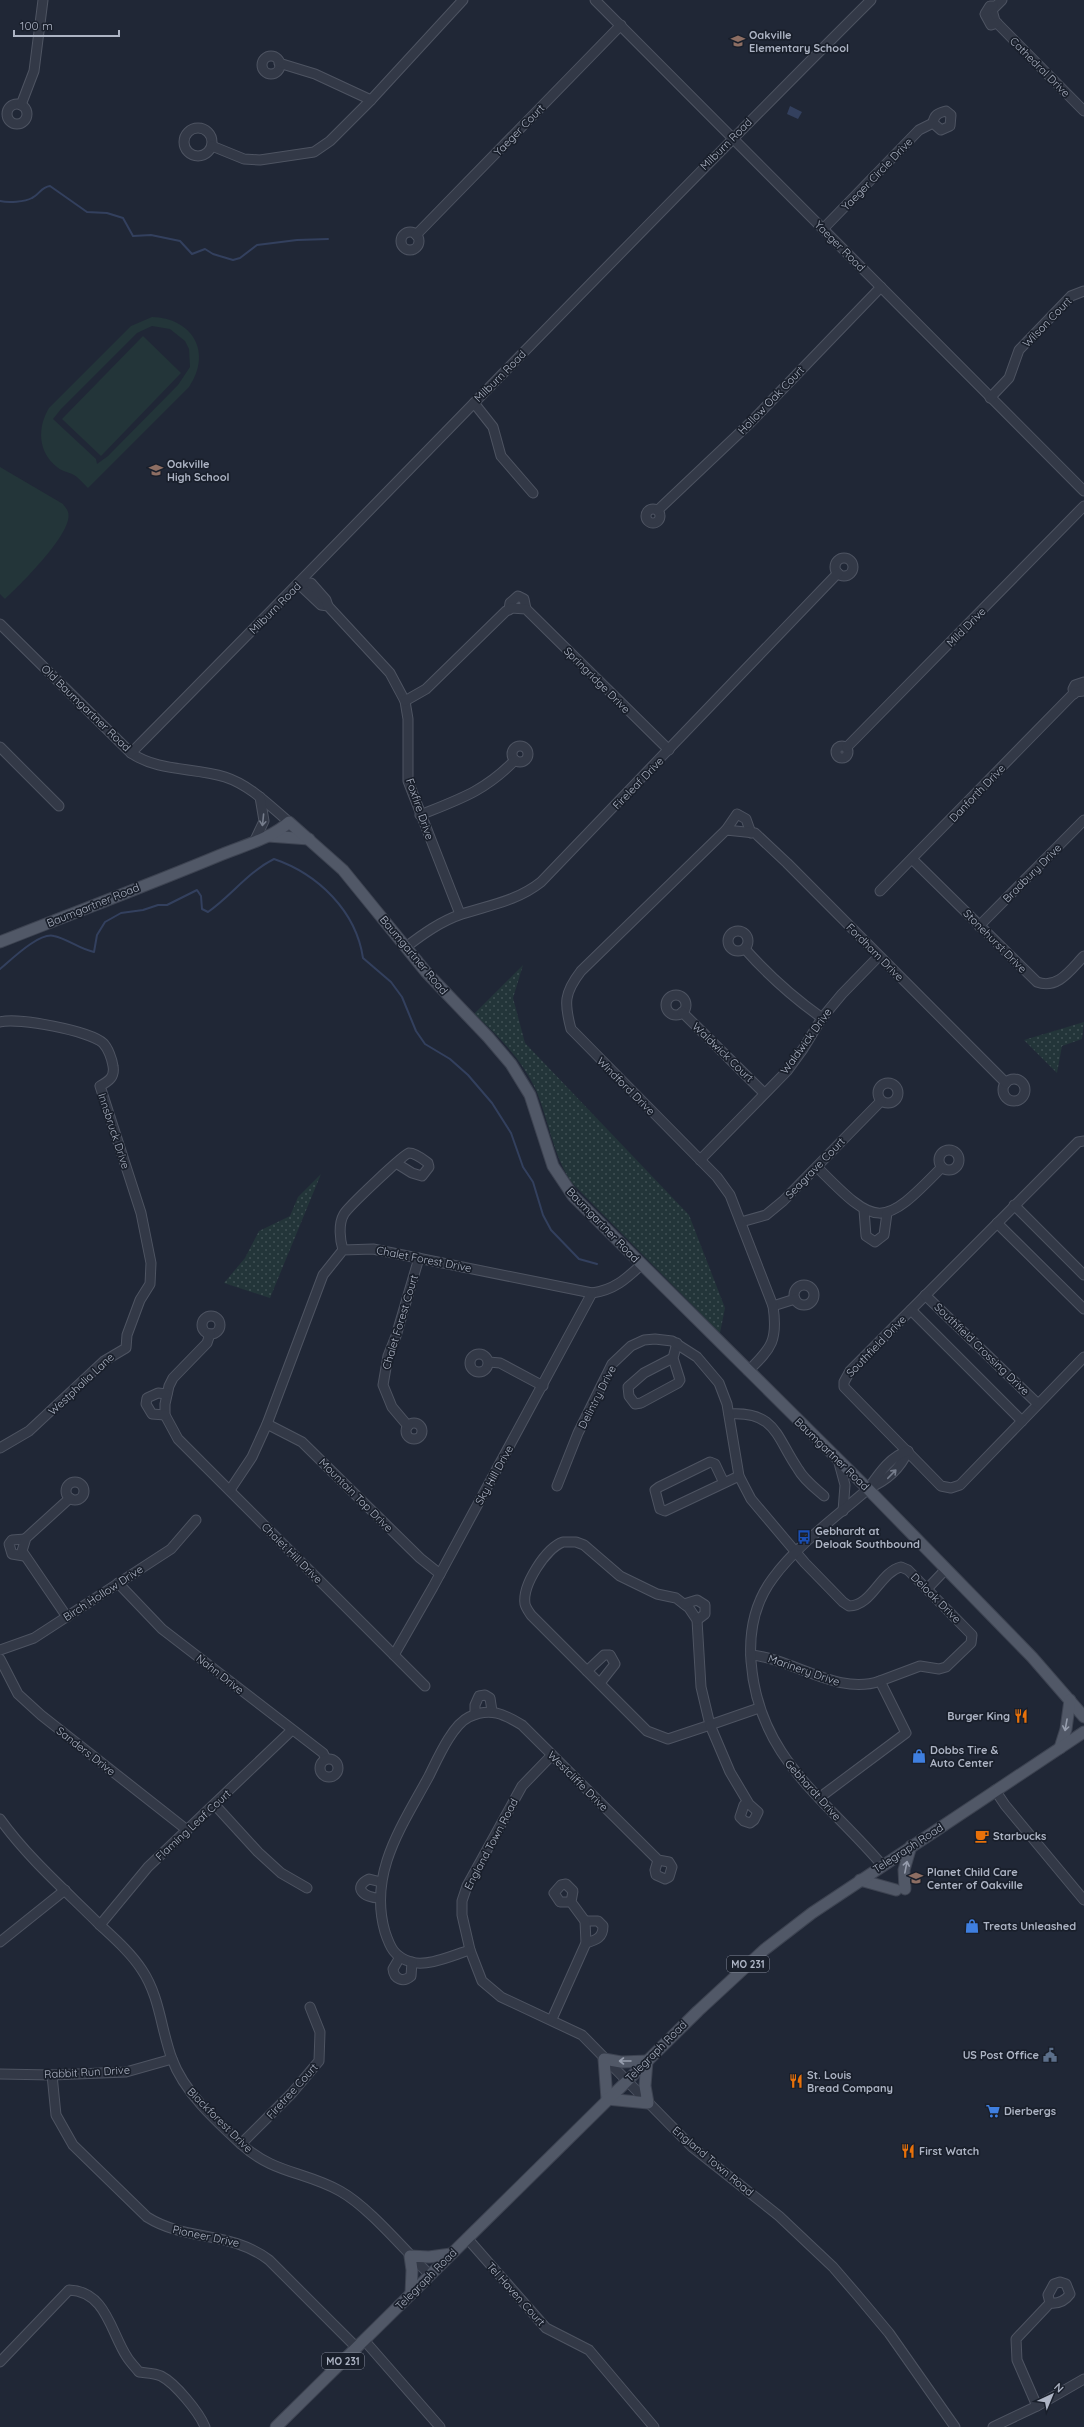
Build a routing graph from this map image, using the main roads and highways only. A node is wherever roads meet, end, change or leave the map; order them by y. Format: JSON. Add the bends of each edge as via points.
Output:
{"nodes":[{"id":1,"x":266,"y":836,"type":"junction"},
{"id":2,"x":309,"y":839,"type":"junction"},
{"id":3,"x":0,"y":942,"type":"edge"},
{"id":4,"x":1070,"y":1700,"type":"junction"},
{"id":5,"x":1084,"y":1706,"type":"edge"},
{"id":6,"x":1084,"y":1717,"type":"edge"},
{"id":7,"x":1084,"y":1732,"type":"edge"},
{"id":8,"x":1060,"y":1748,"type":"junction"},
{"id":9,"x":911,"y":1846,"type":"junction"},
{"id":10,"x":860,"y":1880,"type":"junction"},
{"id":11,"x":647,"y":2061,"type":"junction"},
{"id":12,"x":608,"y":2099,"type":"junction"},
{"id":13,"x":451,"y":2254,"type":"junction"},
{"id":14,"x":411,"y":2294,"type":"junction"},
{"id":15,"x":276,"y":2427,"type":"edge"}],
"edges":[{"from":1,"to":2,"type":"main road"},
{"from":1,"to":2,"type":"main road","name":"Baumgartner Road","via":[[283,828],[289,822]]},
{"from":1,"to":3,"type":"main road","name":"Baumgartner Road"},
{"from":2,"to":4,"type":"main road","name":"Baumgartner Road","via":[[352,880],[439,987],[488,1036],[511,1064],[530,1095],[559,1178],[573,1196],[868,1489],[1036,1661]]},
{"from":4,"to":5,"type":"main road"},
{"from":4,"to":6,"type":"main road","name":"Baumgartner Road"},
{"from":4,"to":8,"type":"main road","one_way":true},
{"from":7,"to":8,"type":"main road","name":"Telegraph Road","number":"MO 231"},
{"from":8,"to":9,"type":"main road","name":"Telegraph Road","number":"MO 231"},
{"from":9,"to":10,"type":"main road","name":"Telegraph Road","number":"MO 231"},
{"from":10,"to":9,"type":"main road","one_way":true,"via":[[900,1889]]},
{"from":10,"to":11,"type":"main road","name":"Telegraph Road","number":"MO 231","via":[[764,1950]]},
{"from":11,"to":12,"type":"main road","name":"Telegraph Road","number":"MO 231"},
{"from":11,"to":12,"type":"main road","via":[[645,2086],[648,2103]]},
{"from":11,"to":12,"type":"main road","one_way":true,"via":[[621,2062],[604,2059]]},
{"from":12,"to":13,"type":"main road","name":"Telegraph Road","number":"MO 231"},
{"from":13,"to":14,"type":"main road","name":"Telegraph Road","number":"MO 231"},
{"from":13,"to":14,"type":"main road","via":[[410,2256]]},
{"from":14,"to":15,"type":"main road","name":"Telegraph Road","number":"MO 231"}]}
